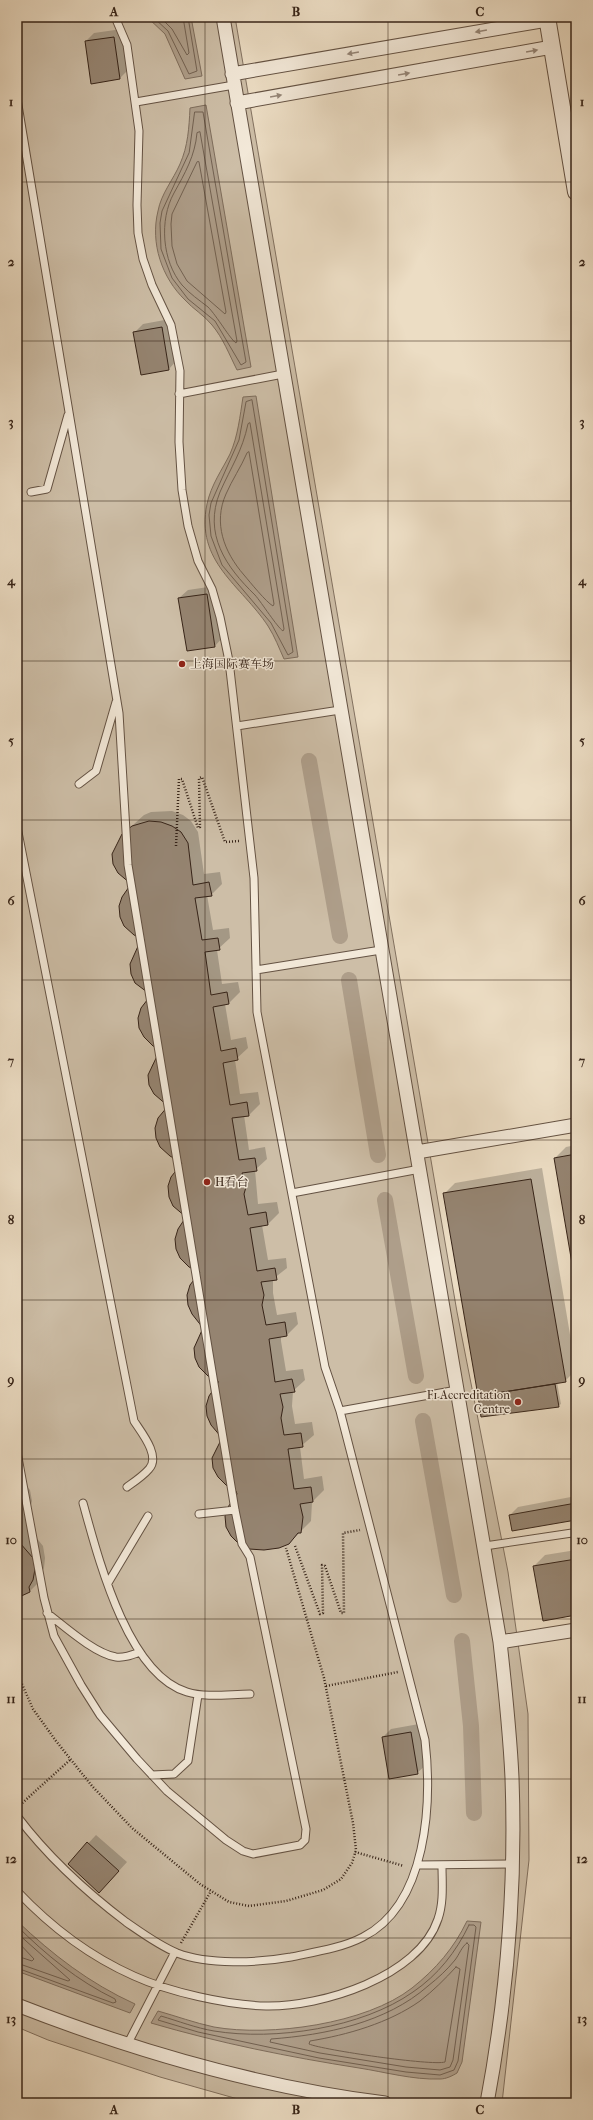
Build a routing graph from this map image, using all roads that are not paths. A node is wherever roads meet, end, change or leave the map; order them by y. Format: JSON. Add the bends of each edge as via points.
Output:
{"nodes":[{"id":1,"x":115,"y":17,"type":"edge"},
{"id":2,"x":223,"y":17,"type":"edge"},
{"id":3,"x":547,"y":18,"type":"edge"},
{"id":4,"x":552,"y":47,"type":"junction"},
{"id":5,"x":233,"y":79,"type":"junction"},
{"id":6,"x":17,"y":99,"type":"edge"},
{"id":7,"x":136,"y":102,"type":"junction"},
{"id":8,"x":237,"y":103,"type":"junction"},
{"id":9,"x":23,"y":137,"type":"junction"},
{"id":10,"x":17,"y":154,"type":"edge"},
{"id":11,"x":576,"y":192,"type":"edge"},
{"id":12,"x":283,"y":374,"type":"junction"},
{"id":13,"x":179,"y":394,"type":"junction"},
{"id":14,"x":68,"y":413,"type":"junction"},
{"id":15,"x":31,"y":492,"type":"dead end"},
{"id":16,"x":117,"y":700,"type":"junction"},
{"id":17,"x":340,"y":710,"type":"junction"},
{"id":18,"x":237,"y":726,"type":"junction"},
{"id":19,"x":79,"y":784,"type":"dead end"},
{"id":20,"x":17,"y":827,"type":"edge"},
{"id":21,"x":382,"y":950,"type":"junction"},
{"id":22,"x":256,"y":970,"type":"junction"},
{"id":23,"x":576,"y":1125,"type":"edge"},
{"id":24,"x":417,"y":1152,"type":"junction"},
{"id":25,"x":420,"y":1169,"type":"junction"},
{"id":26,"x":292,"y":1192,"type":"junction"},
{"id":27,"x":457,"y":1390,"type":"junction"},
{"id":28,"x":340,"y":1411,"type":"junction"},
{"id":29,"x":17,"y":1452,"type":"edge"},
{"id":30,"x":127,"y":1487,"type":"dead end"},
{"id":31,"x":83,"y":1503,"type":"dead end"},
{"id":32,"x":235,"y":1510,"type":"junction"},
{"id":33,"x":199,"y":1514,"type":"dead end"},
{"id":34,"x":148,"y":1516,"type":"dead end"},
{"id":35,"x":572,"y":1533,"type":"dead end"},
{"id":36,"x":485,"y":1546,"type":"junction"},
{"id":37,"x":108,"y":1583,"type":"junction"},
{"id":38,"x":47,"y":1613,"type":"junction"},
{"id":39,"x":576,"y":1630,"type":"edge"},
{"id":40,"x":500,"y":1642,"type":"junction"},
{"id":41,"x":140,"y":1652,"type":"junction"},
{"id":42,"x":250,"y":1694,"type":"dead end"},
{"id":43,"x":198,"y":1695,"type":"junction"},
{"id":44,"x":152,"y":1775,"type":"junction"},
{"id":45,"x":17,"y":1816,"type":"edge"},
{"id":46,"x":512,"y":1864,"type":"junction"},
{"id":47,"x":417,"y":1865,"type":"junction"},
{"id":48,"x":442,"y":1865,"type":"junction"},
{"id":49,"x":17,"y":1891,"type":"edge"},
{"id":50,"x":175,"y":1952,"type":"junction"},
{"id":51,"x":158,"y":1985,"type":"junction"},
{"id":52,"x":17,"y":2005,"type":"edge"},
{"id":53,"x":127,"y":2045,"type":"junction"},
{"id":54,"x":385,"y":2103,"type":"edge"},
{"id":55,"x":487,"y":2103,"type":"edge"}],
"edges":[{"from":1,"to":7,"type":"lane","via":[[127,45]]},
{"from":2,"to":5,"type":"street"},
{"from":3,"to":4,"type":"street"},
{"from":3,"to":5,"type":"street","one_way":true},
{"from":8,"to":4,"type":"street","one_way":true},
{"from":4,"to":11,"type":"street"},
{"from":5,"to":7,"type":"lane"},
{"from":5,"to":8,"type":"street"},
{"from":6,"to":9,"type":"lane"},
{"from":7,"to":13,"type":"lane","via":[[140,146],[138,233],[152,285],[171,325],[180,371]]},
{"from":8,"to":12,"type":"street"},
{"from":9,"to":10,"type":"lane"},
{"from":9,"to":14,"type":"lane"},
{"from":12,"to":13,"type":"lane"},
{"from":12,"to":17,"type":"street"},
{"from":13,"to":18,"type":"lane","via":[[182,490],[188,526],[198,561],[212,589],[220,617],[229,661]]},
{"from":14,"to":15,"type":"lane","via":[[47,489]]},
{"from":14,"to":16,"type":"lane"},
{"from":16,"to":19,"type":"lane","via":[[96,771]]},
{"from":16,"to":32,"type":"lane","via":[[122,743],[128,865]]},
{"from":17,"to":18,"type":"lane"},
{"from":17,"to":21,"type":"street"},
{"from":18,"to":22,"type":"lane","via":[[254,878]]},
{"from":20,"to":30,"type":"lane","via":[[134,1421],[152,1456],[150,1469]]},
{"from":21,"to":22,"type":"lane"},
{"from":21,"to":24,"type":"street"},
{"from":22,"to":26,"type":"lane","via":[[257,1012]]},
{"from":23,"to":24,"type":"street"},
{"from":24,"to":25,"type":"street"},
{"from":25,"to":26,"type":"lane"},
{"from":25,"to":27,"type":"street"},
{"from":26,"to":28,"type":"lane","via":[[325,1367]]},
{"from":27,"to":28,"type":"lane"},
{"from":27,"to":36,"type":"street"},
{"from":28,"to":47,"type":"lane","via":[[425,1740],[428,1801]]},
{"from":29,"to":38,"type":"lane"},
{"from":31,"to":37,"type":"lane"},
{"from":32,"to":33,"type":"lane"},
{"from":32,"to":44,"type":"lane","via":[[242,1544],[250,1557],[306,1829],[305,1840],[298,1846],[249,1854],[196,1817]]},
{"from":34,"to":37,"type":"lane"},
{"from":35,"to":36,"type":"lane"},
{"from":36,"to":40,"type":"street"},
{"from":37,"to":41,"type":"lane","via":[[127,1632]]},
{"from":38,"to":41,"type":"lane","via":[[78,1638],[113,1656],[130,1656]]},
{"from":38,"to":44,"type":"lane","via":[[54,1636],[100,1715]]},
{"from":39,"to":40,"type":"street"},
{"from":40,"to":46,"type":"street","via":[[510,1749]]},
{"from":41,"to":43,"type":"lane","via":[[169,1683]]},
{"from":42,"to":43,"type":"lane"},
{"from":43,"to":44,"type":"lane","via":[[188,1761],[174,1774]]},
{"from":45,"to":50,"type":"lane","via":[[60,1867],[92,1897],[149,1938]]},
{"from":46,"to":48,"type":"lane"},
{"from":46,"to":55,"type":"street","via":[[502,2002]]},
{"from":47,"to":48,"type":"lane"},
{"from":47,"to":50,"type":"lane","via":[[408,1888],[383,1924],[364,1937],[342,1945],[275,1960],[205,1960]]},
{"from":48,"to":51,"type":"lane","via":[[441,1906],[434,1928],[426,1940],[400,1966],[369,1983],[302,2003],[266,2006],[223,2001]]},
{"from":49,"to":51,"type":"lane","via":[[82,1948]]},
{"from":50,"to":51,"type":"lane"},
{"from":51,"to":53,"type":"lane"},
{"from":52,"to":53,"type":"street"},
{"from":53,"to":54,"type":"street","via":[[278,2084]]}]}
